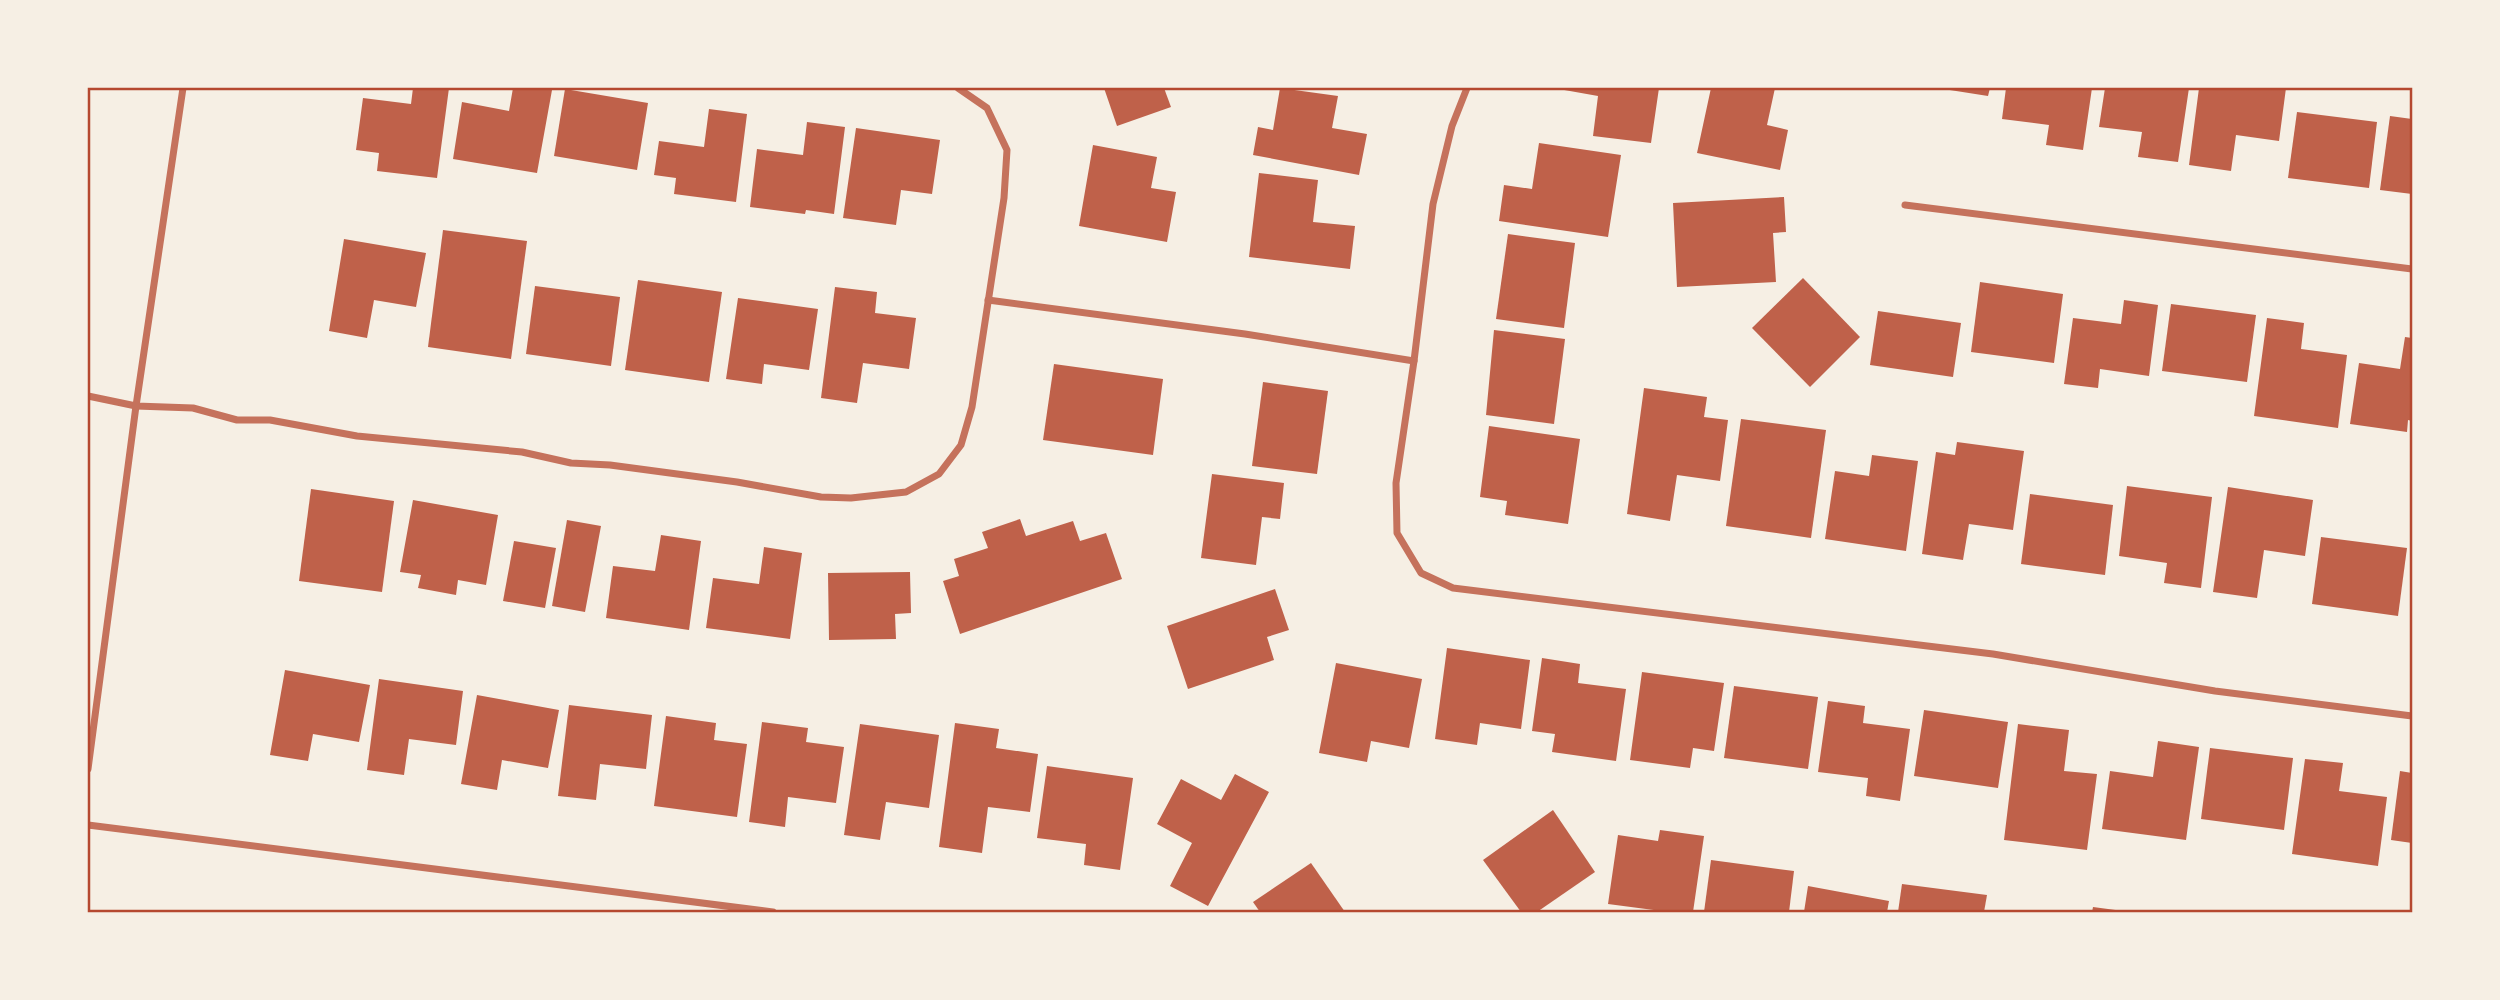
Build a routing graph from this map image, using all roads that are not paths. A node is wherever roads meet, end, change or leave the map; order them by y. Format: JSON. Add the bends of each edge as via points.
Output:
{"nodes":[{"id":1,"x":183,"y":88,"type":"edge"},
{"id":2,"x":958,"y":88,"type":"edge"},
{"id":3,"x":1467,"y":88,"type":"edge"},
{"id":4,"x":1905,"y":205,"type":"dead end"},
{"id":5,"x":2413,"y":270,"type":"edge"},
{"id":6,"x":988,"y":300,"type":"junction"},
{"id":7,"x":1414,"y":360,"type":"junction"},
{"id":8,"x":88,"y":396,"type":"edge"},
{"id":9,"x":136,"y":406,"type":"junction"},
{"id":10,"x":2413,"y":716,"type":"edge"},
{"id":11,"x":88,"y":769,"type":"edge"},
{"id":12,"x":88,"y":825,"type":"edge"},
{"id":13,"x":773,"y":912,"type":"edge"}],
"edges":[{"from":1,"to":9,"type":"street"},
{"from":2,"to":6,"type":"street","via":[[987,108],[1007,150]]},
{"from":3,"to":7,"type":"street","via":[[1452,126],[1433,204]]},
{"from":4,"to":5,"type":"street"},
{"from":6,"to":7,"type":"street"},
{"from":6,"to":9,"type":"street","via":[[972,407],[961,445],[939,474],[906,492],[821,497],[635,468],[571,463],[522,452],[357,436],[270,420],[237,420],[192,408]]},
{"from":7,"to":10,"type":"street","via":[[1396,483],[1397,533],[1421,573],[1453,588],[1993,654],[2215,691]]},
{"from":8,"to":9,"type":"street"},
{"from":9,"to":11,"type":"street"},
{"from":12,"to":13,"type":"street"}]}
